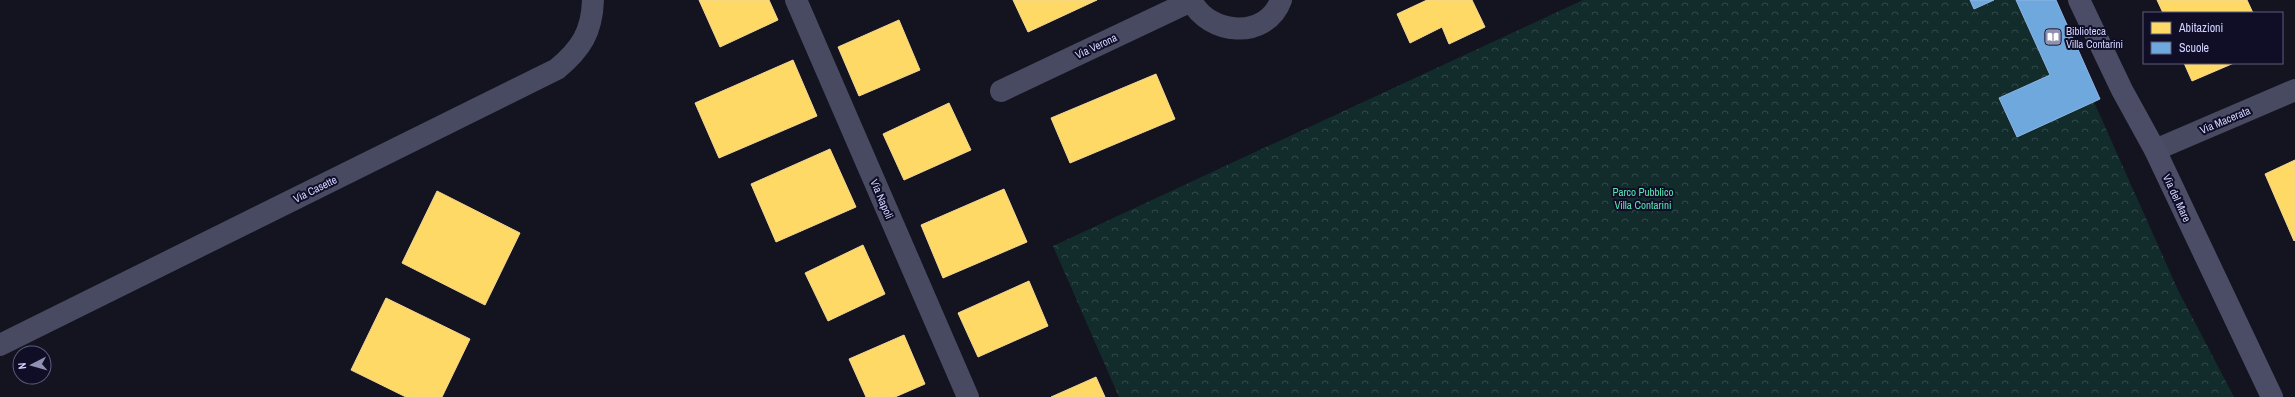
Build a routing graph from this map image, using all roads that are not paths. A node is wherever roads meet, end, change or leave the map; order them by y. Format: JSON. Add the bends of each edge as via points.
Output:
{"nodes":[{"id":1,"x":593,"y":0,"type":"edge"},
{"id":2,"x":796,"y":0,"type":"edge"},
{"id":3,"x":1281,"y":0,"type":"edge"},
{"id":4,"x":2079,"y":0,"type":"edge"},
{"id":5,"x":1191,"y":1,"type":"edge"},
{"id":6,"x":1001,"y":90,"type":"dead end"},
{"id":7,"x":2295,"y":90,"type":"edge"},
{"id":8,"x":2155,"y":150,"type":"junction"},
{"id":9,"x":0,"y":345,"type":"edge"},
{"id":10,"x":968,"y":397,"type":"edge"},
{"id":11,"x":2272,"y":397,"type":"edge"}],
"edges":[{"from":1,"to":9,"type":"street","name":"Via Casette","via":[[593,13],[585,37],[573,56],[557,69]]},
{"from":2,"to":10,"type":"street","name":"Via Napoli"},
{"from":3,"to":5,"type":"street","name":"Via Verona","via":[[1270,16],[1257,25],[1242,29],[1227,29],[1212,24],[1200,14]]},
{"from":4,"to":8,"type":"main road","name":"Via del Mare","via":[[2122,90]]},
{"from":5,"to":6,"type":"street","name":"Via Verona"},
{"from":7,"to":8,"type":"street","name":"Via Macerata"},
{"from":8,"to":11,"type":"main road","name":"Via del Mare"}]}
